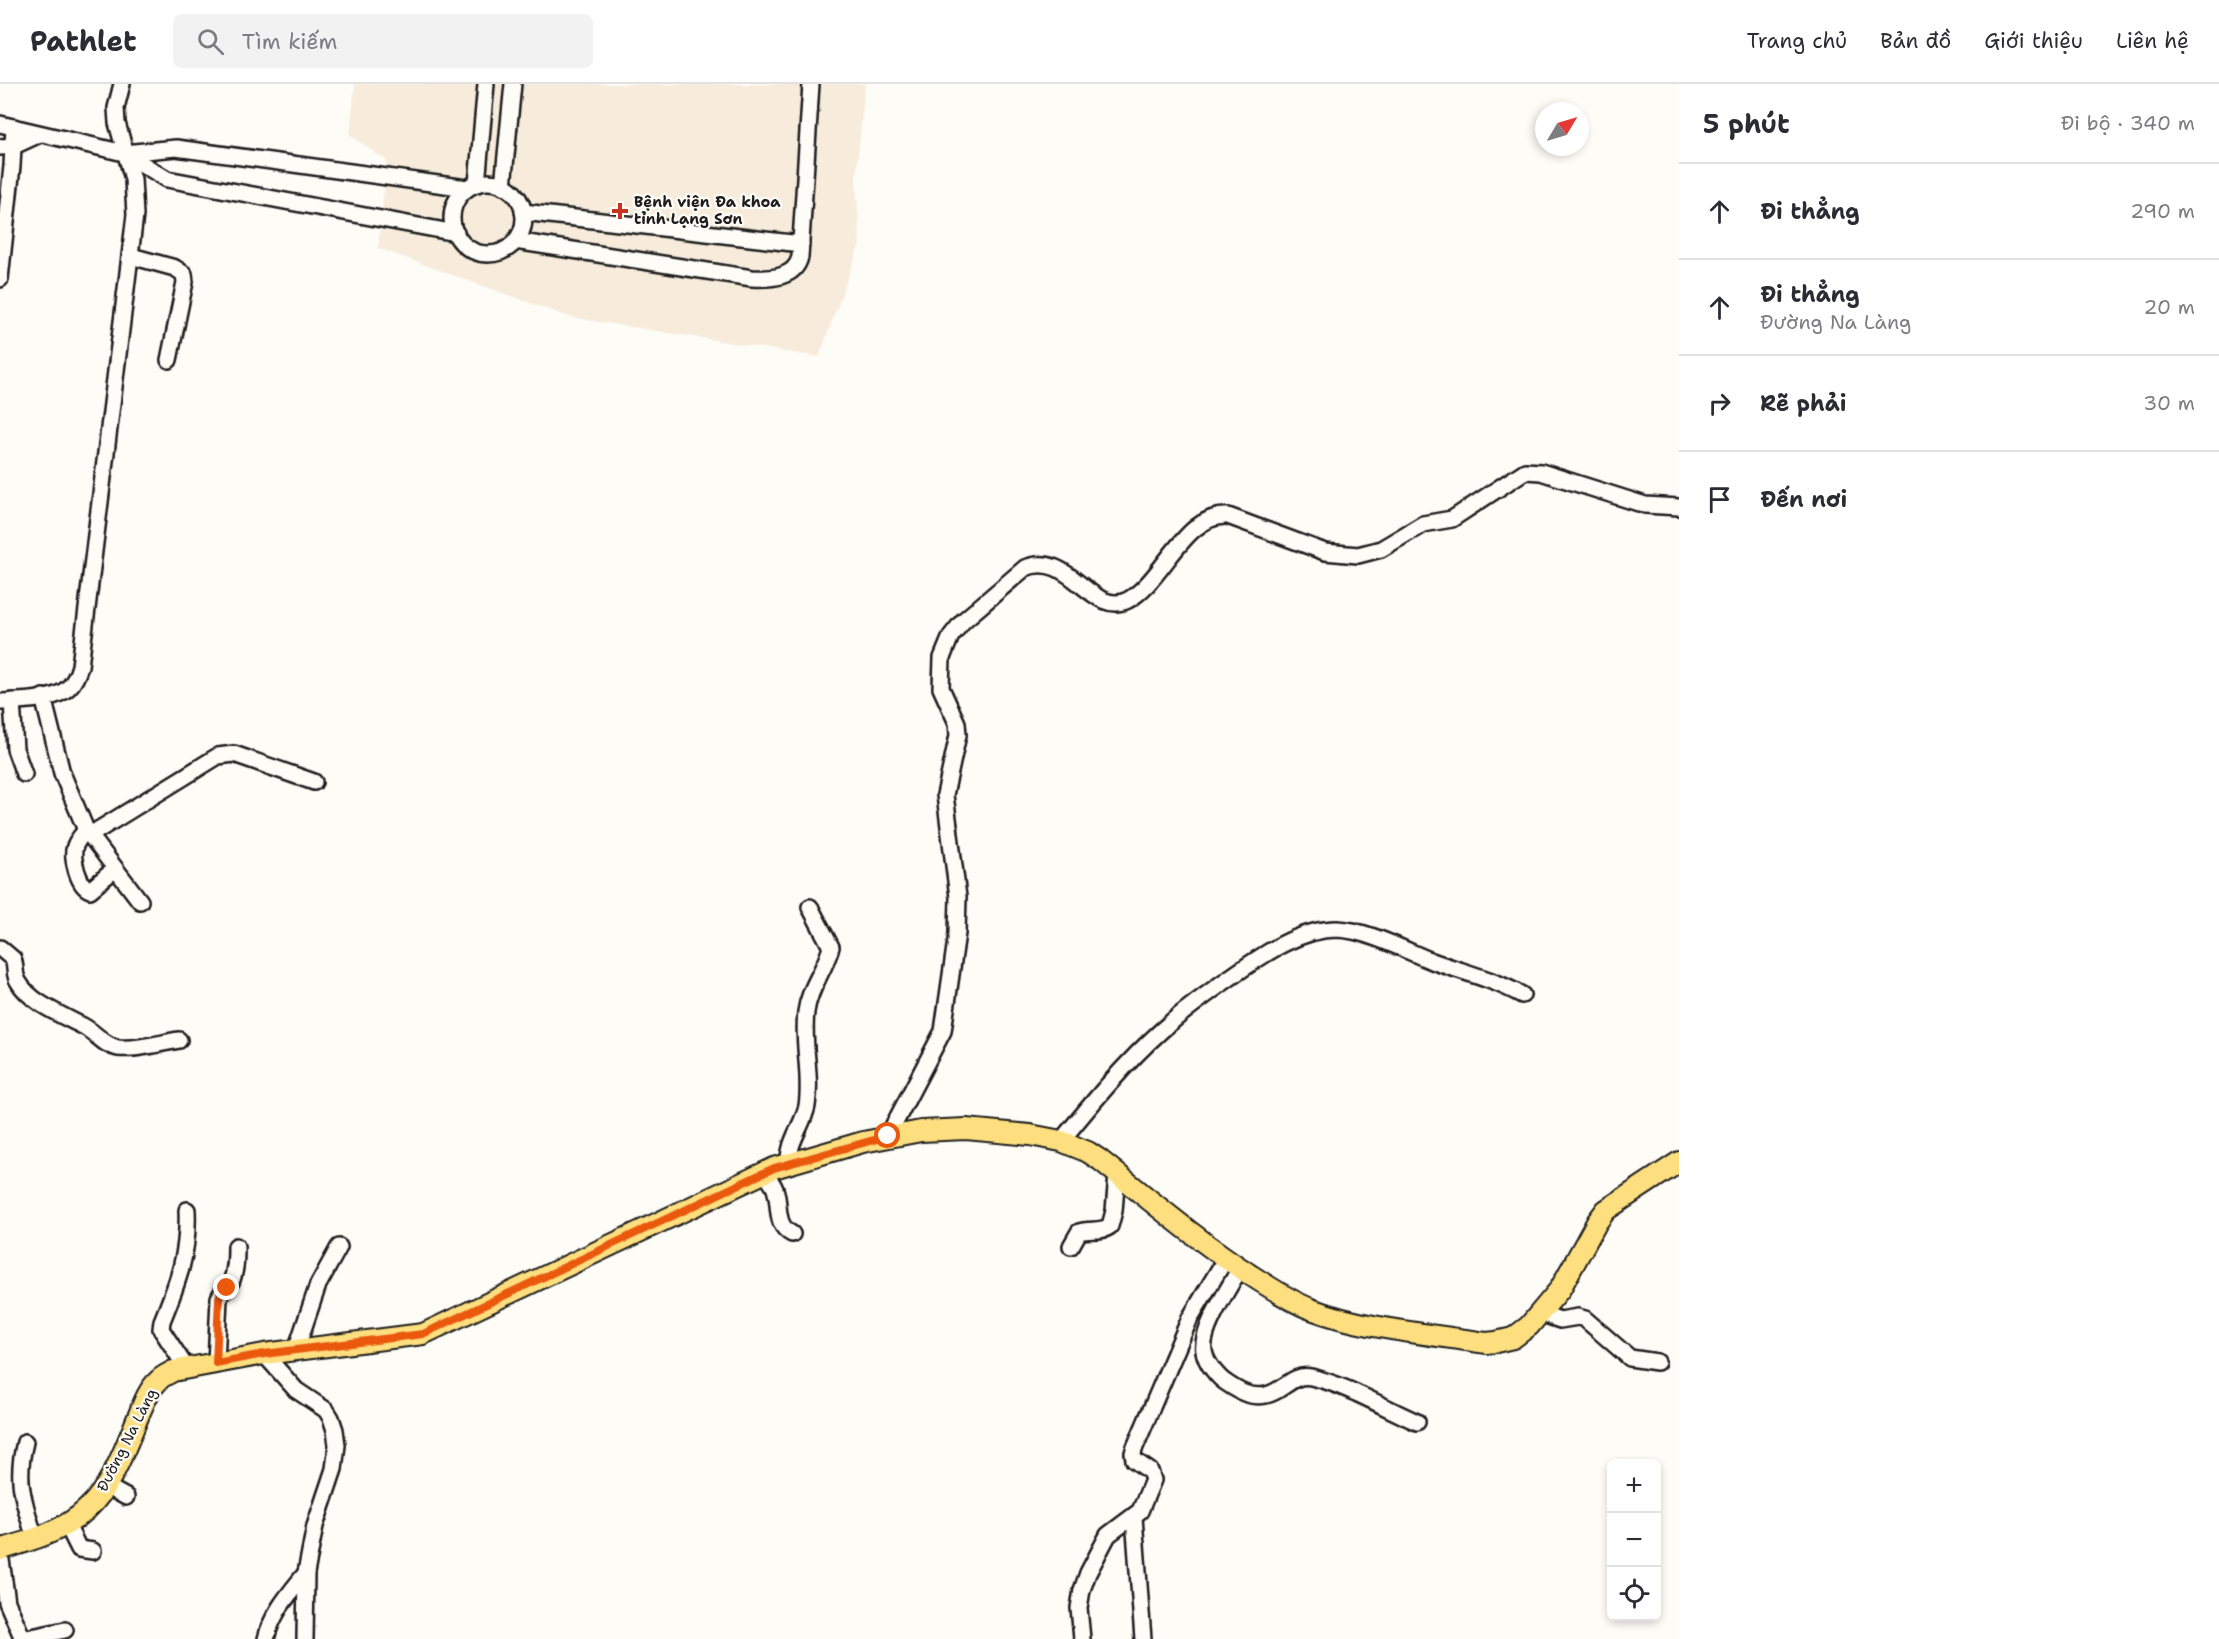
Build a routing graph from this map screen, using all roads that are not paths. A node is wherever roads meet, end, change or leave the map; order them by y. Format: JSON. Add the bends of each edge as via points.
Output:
{"nodes":[{"id":1,"x":122,"y":84,"type":"edge"},
{"id":2,"x":486,"y":84,"type":"edge"},
{"id":3,"x":513,"y":84,"type":"edge"},
{"id":4,"x":811,"y":84,"type":"edge"},
{"id":5,"x":7,"y":126,"type":"edge"},
{"id":6,"x":38,"y":135,"type":"junction"},
{"id":7,"x":7,"y":146,"type":"edge"},
{"id":8,"x":124,"y":153,"type":"junction"},
{"id":9,"x":472,"y":186,"type":"junction"},
{"id":10,"x":503,"y":186,"type":"junction"},
{"id":11,"x":523,"y":212,"type":"junction"},
{"id":12,"x":456,"y":233,"type":"junction"},
{"id":13,"x":515,"y":241,"type":"junction"},
{"id":14,"x":801,"y":244,"type":"junction"},
{"id":15,"x":131,"y":256,"type":"junction"},
{"id":16,"x":0,"y":279,"type":"edge"},
{"id":17,"x":169,"y":360,"type":"dead end"},
{"id":18,"x":1679,"y":507,"type":"edge"},
{"id":19,"x":43,"y":697,"type":"junction"},
{"id":20,"x":6,"y":702,"type":"edge"},
{"id":21,"x":24,"y":774,"type":"dead end"},
{"id":22,"x":314,"y":782,"type":"dead end"},
{"id":23,"x":88,"y":833,"type":"junction"},
{"id":24,"x":115,"y":869,"type":"junction"},
{"id":25,"x":140,"y":901,"type":"dead end"},
{"id":26,"x":810,"y":907,"type":"dead end"},
{"id":27,"x":0,"y":948,"type":"edge"},
{"id":28,"x":1522,"y":994,"type":"dead end"},
{"id":29,"x":179,"y":1040,"type":"dead end"},
{"id":30,"x":888,"y":1136,"type":"junction"},
{"id":31,"x":1061,"y":1141,"type":"junction"},
{"id":32,"x":789,"y":1162,"type":"junction"},
{"id":33,"x":1679,"y":1162,"type":"edge"},
{"id":34,"x":764,"y":1173,"type":"junction"},
{"id":35,"x":1117,"y":1174,"type":"junction"},
{"id":36,"x":187,"y":1210,"type":"dead end"},
{"id":37,"x":792,"y":1234,"type":"dead end"},
{"id":38,"x":237,"y":1246,"type":"dead end"},
{"id":39,"x":339,"y":1246,"type":"dead end"},
{"id":40,"x":1071,"y":1246,"type":"dead end"},
{"id":41,"x":1233,"y":1263,"type":"junction"},
{"id":42,"x":1540,"y":1313,"type":"junction"},
{"id":43,"x":296,"y":1350,"type":"junction"},
{"id":44,"x":264,"y":1354,"type":"junction"},
{"id":45,"x":1657,"y":1362,"type":"dead end"},
{"id":46,"x":216,"y":1363,"type":"junction"},
{"id":47,"x":187,"y":1369,"type":"junction"},
{"id":48,"x":1417,"y":1422,"type":"dead end"},
{"id":49,"x":25,"y":1442,"type":"dead end"},
{"id":50,"x":106,"y":1486,"type":"junction"},
{"id":51,"x":126,"y":1497,"type":"dead end"},
{"id":52,"x":1134,"y":1516,"type":"junction"},
{"id":53,"x":67,"y":1525,"type":"junction"},
{"id":54,"x":35,"y":1539,"type":"junction"},
{"id":55,"x":0,"y":1551,"type":"edge"},
{"id":56,"x":93,"y":1551,"type":"dead end"},
{"id":57,"x":306,"y":1573,"type":"junction"},
{"id":58,"x":65,"y":1630,"type":"dead end"},
{"id":59,"x":22,"y":1639,"type":"edge"},
{"id":60,"x":266,"y":1639,"type":"edge"},
{"id":61,"x":305,"y":1639,"type":"edge"},
{"id":62,"x":1082,"y":1639,"type":"edge"},
{"id":63,"x":1143,"y":1639,"type":"edge"}],
"edges":[{"from":1,"to":8,"type":"street","via":[[116,108]]},
{"from":2,"to":9,"type":"street"},
{"from":3,"to":10,"type":"street"},
{"from":4,"to":14,"type":"street"},
{"from":5,"to":6,"type":"street"},
{"from":5,"to":7,"type":"street"},
{"from":6,"to":7,"type":"street"},
{"from":6,"to":8,"type":"street"},
{"from":7,"to":16,"type":"street"},
{"from":8,"to":9,"type":"street","via":[[176,148]]},
{"from":8,"to":12,"type":"street","via":[[166,179]]},
{"from":8,"to":15,"type":"street","via":[[136,201]]},
{"from":9,"to":10,"type":"street"},
{"from":9,"to":12,"type":"street","via":[[455,204],[452,214]]},
{"from":10,"to":11,"type":"street","via":[[516,197]]},
{"from":11,"to":13,"type":"street"},
{"from":11,"to":14,"type":"street"},
{"from":12,"to":13,"type":"street","via":[[469,248],[488,254]]},
{"from":13,"to":14,"type":"street","via":[[762,279],[795,269]]},
{"from":15,"to":17,"type":"street","via":[[184,274]]},
{"from":15,"to":19,"type":"street","via":[[80,666],[68,688]]},
{"from":18,"to":30,"type":"street","via":[[1645,505],[1541,472],[1525,471],[1452,519],[1423,524],[1381,549],[1358,555],[1325,552],[1217,515],[1200,523],[1140,590],[1117,603],[1106,602],[1052,565],[1033,564],[1025,568],[963,621],[951,636],[942,658],[941,687],[957,723],[958,735],[945,795],[958,897],[957,933],[943,1031]]},
{"from":19,"to":20,"type":"street"},
{"from":19,"to":23,"type":"street","via":[[62,773]]},
{"from":20,"to":21,"type":"street"},
{"from":22,"to":23,"type":"street","via":[[226,753]]},
{"from":23,"to":24,"type":"street"},
{"from":23,"to":24,"type":"street","via":[[75,846],[74,853],[81,883],[90,890]]},
{"from":24,"to":25,"type":"street"},
{"from":26,"to":32,"type":"street","via":[[831,947],[807,1005],[809,1094],[802,1124],[790,1146]]},
{"from":27,"to":29,"type":"street","via":[[13,958],[16,980],[40,1002],[110,1045],[129,1048]]},
{"from":28,"to":31,"type":"street","via":[[1485,977],[1347,930],[1300,936],[1246,966],[1175,1018],[1118,1074]]},
{"from":30,"to":31,"type":"main road","name":"Đường Na Làng","via":[[966,1129]]},
{"from":30,"to":32,"type":"main road","name":"Đường Na Làng"},
{"from":31,"to":35,"type":"main road","name":"Đường Na Làng","via":[[1089,1152]]},
{"from":32,"to":34,"type":"main road","name":"Đường Na Làng"},
{"from":33,"to":42,"type":"main road","name":"Đường Na Làng","via":[[1606,1210],[1560,1289]]},
{"from":34,"to":37,"type":"street","via":[[774,1186],[783,1226]]},
{"from":34,"to":43,"type":"main road","name":"Đường Na Làng","via":[[423,1334]]},
{"from":35,"to":40,"type":"street","via":[[1110,1226],[1079,1232]]},
{"from":35,"to":41,"type":"main road","name":"Đường Na Làng"},
{"from":36,"to":47,"type":"street","via":[[184,1262],[161,1329]]},
{"from":38,"to":46,"type":"street","via":[[231,1283],[219,1298]]},
{"from":39,"to":43,"type":"street","via":[[318,1285]]},
{"from":41,"to":42,"type":"main road","name":"Đường Na Làng","via":[[1285,1297],[1324,1314],[1383,1327],[1496,1342],[1521,1334]]},
{"from":41,"to":48,"type":"street","via":[[1205,1337],[1204,1351],[1222,1380],[1253,1397],[1269,1395],[1296,1377],[1309,1377]]},
{"from":41,"to":52,"type":"street","via":[[1190,1318],[1135,1447],[1134,1460],[1150,1471],[1153,1480]]},
{"from":42,"to":45,"type":"street","via":[[1560,1320],[1585,1319],[1630,1358]]},
{"from":43,"to":44,"type":"main road","name":"Đường Na Làng"},
{"from":44,"to":46,"type":"main road","name":"Đường Na Làng"},
{"from":44,"to":57,"type":"street","via":[[296,1390],[326,1410],[335,1430],[334,1469],[315,1526]]},
{"from":46,"to":47,"type":"main road","name":"Đường Na Làng"},
{"from":47,"to":50,"type":"main road","name":"Đường Na Làng","via":[[165,1375],[153,1386]]},
{"from":49,"to":54,"type":"street","via":[[20,1482]]},
{"from":50,"to":51,"type":"street"},
{"from":50,"to":53,"type":"main road","name":"Đường Na Làng","via":[[87,1510]]},
{"from":52,"to":62,"type":"street","via":[[1108,1535],[1088,1574],[1079,1608]]},
{"from":52,"to":63,"type":"street"},
{"from":53,"to":54,"type":"main road","name":"Đường Na Làng"},
{"from":53,"to":56,"type":"street","via":[[79,1549]]},
{"from":54,"to":55,"type":"main road","name":"Đường Na Làng"},
{"from":55,"to":59,"type":"street","via":[[7,1602]]},
{"from":57,"to":60,"type":"street","via":[[277,1610]]},
{"from":57,"to":61,"type":"street"},
{"from":58,"to":59,"type":"street"}]}
